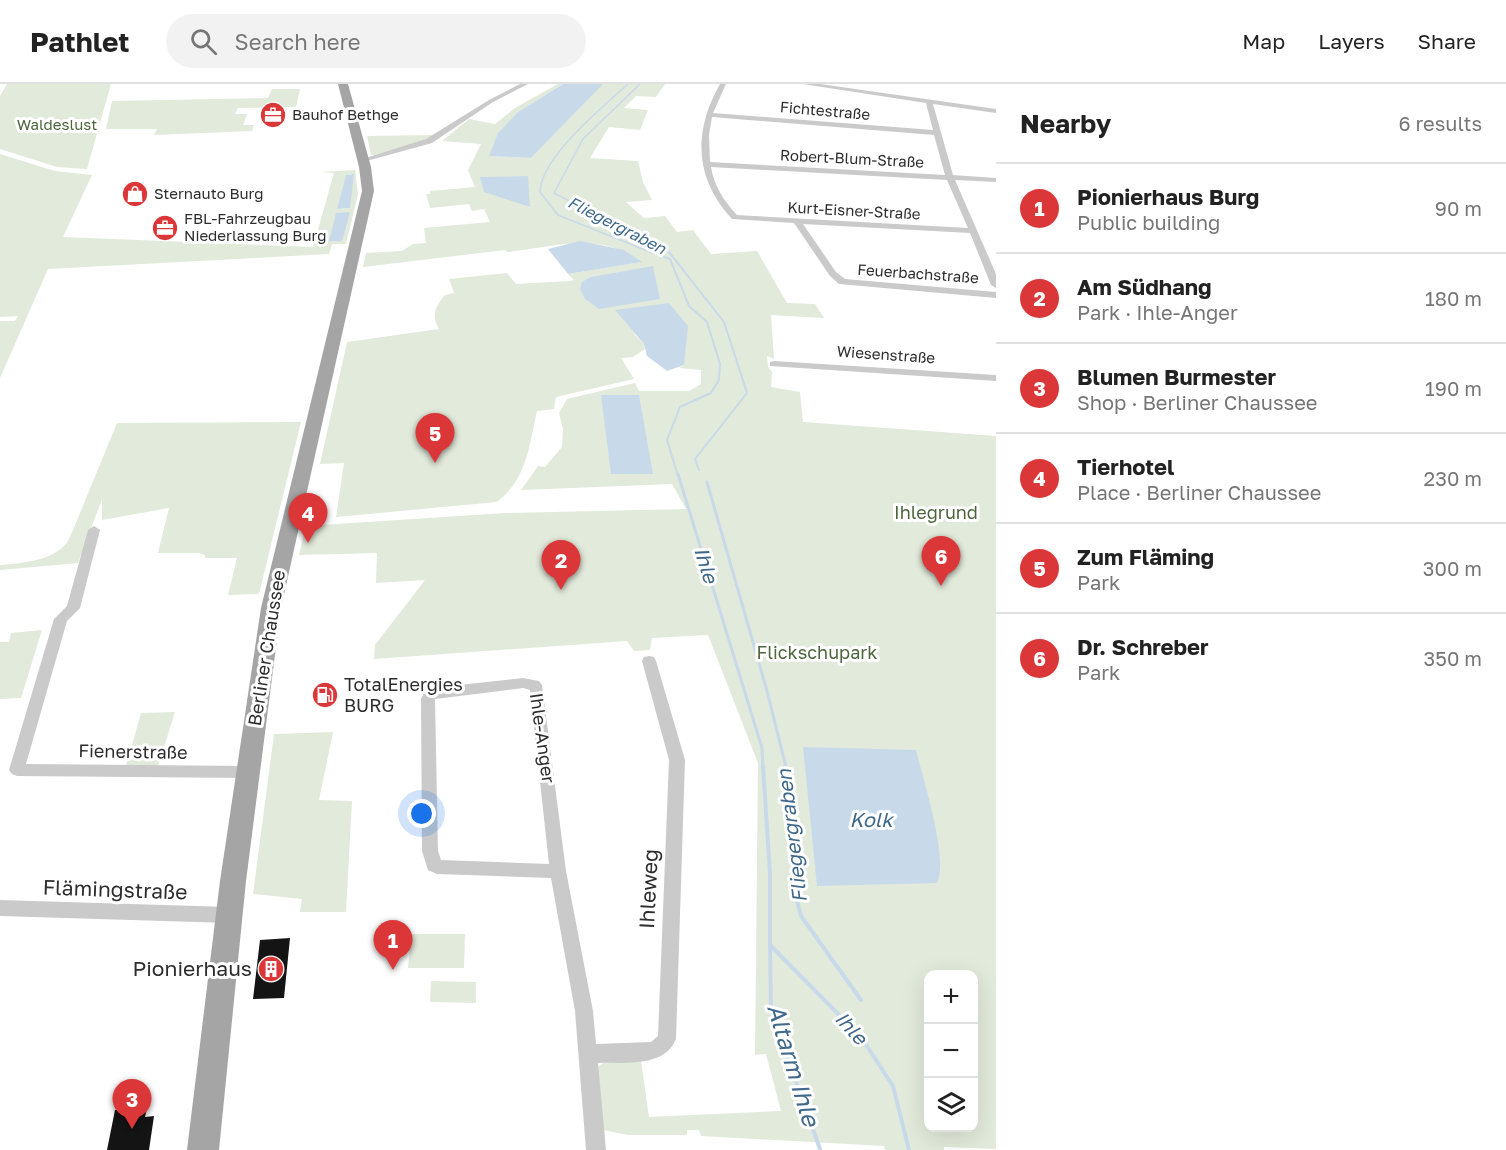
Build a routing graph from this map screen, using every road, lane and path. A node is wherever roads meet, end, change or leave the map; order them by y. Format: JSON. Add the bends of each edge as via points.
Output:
{"nodes":[{"id":1,"x":343,"y":84,"type":"edge"},
{"id":2,"x":525,"y":84,"type":"edge"},
{"id":3,"x":723,"y":84,"type":"edge"},
{"id":4,"x":806,"y":84,"type":"edge"},
{"id":5,"x":929,"y":102,"type":"junction"},
{"id":6,"x":996,"y":111,"type":"edge"},
{"id":7,"x":710,"y":116,"type":"junction"},
{"id":8,"x":937,"y":133,"type":"junction"},
{"id":9,"x":363,"y":160,"type":"junction"},
{"id":10,"x":706,"y":164,"type":"junction"},
{"id":11,"x":951,"y":177,"type":"junction"},
{"id":12,"x":996,"y":180,"type":"edge"},
{"id":13,"x":798,"y":222,"type":"junction"},
{"id":14,"x":973,"y":231,"type":"junction"},
{"id":15,"x":996,"y":285,"type":"edge"},
{"id":16,"x":996,"y":295,"type":"edge"},
{"id":17,"x":774,"y":364,"type":"dead end"},
{"id":18,"x":996,"y":378,"type":"edge"},
{"id":19,"x":94,"y":530,"type":"dead end"},
{"id":20,"x":649,"y":661,"type":"dead end"},
{"id":21,"x":249,"y":772,"type":"junction"},
{"id":22,"x":558,"y":870,"type":"junction"},
{"id":23,"x":0,"y":908,"type":"edge"},
{"id":24,"x":229,"y":915,"type":"junction"},
{"id":25,"x":588,"y":1054,"type":"junction"},
{"id":26,"x":203,"y":1150,"type":"edge"},
{"id":27,"x":596,"y":1150,"type":"edge"}],
"edges":[{"from":1,"to":9,"type":"main road","name":"Berliner Chaussee"},
{"from":2,"to":9,"type":"street","via":[[429,141]]},
{"from":3,"to":7,"type":"street"},
{"from":4,"to":5,"type":"street"},
{"from":5,"to":6,"type":"street"},
{"from":5,"to":8,"type":"street"},
{"from":7,"to":8,"type":"street","name":"Fichtestraße"},
{"from":7,"to":10,"type":"street"},
{"from":8,"to":11,"type":"street"},
{"from":9,"to":21,"type":"main road","name":"Berliner Chaussee","via":[[367,200],[271,608]]},
{"from":10,"to":11,"type":"street","name":"Robert-Blum-Straße"},
{"from":10,"to":13,"type":"street","name":"Kurt-Eisner-Straße","via":[[712,191],[735,218]]},
{"from":11,"to":12,"type":"street","name":"Robert-Blum-Straße"},
{"from":11,"to":14,"type":"street"},
{"from":13,"to":14,"type":"street","name":"Kurt-Eisner-Straße"},
{"from":13,"to":16,"type":"street","name":"Feuerbachstraße","via":[[842,282]]},
{"from":14,"to":15,"type":"street"},
{"from":17,"to":18,"type":"street","name":"Wiesenstraße"},
{"from":19,"to":21,"type":"street","name":"Fienerstraße","via":[[73,608],[61,619],[17,770]]},
{"from":20,"to":25,"type":"street","name":"Ihleweg","via":[[676,760],[667,1039],[651,1051]]},
{"from":21,"to":24,"type":"main road","name":"Berliner Chaussee"},
{"from":22,"to":22,"type":"street","name":"Ihle-Anger","via":[[537,689],[534,685],[511,684],[431,693],[430,851],[434,865]]},
{"from":22,"to":25,"type":"street","name":"Ihle-Anger"},
{"from":23,"to":24,"type":"street","name":"Flämingstraße"},
{"from":24,"to":26,"type":"main road","name":"Berliner Chaussee"},
{"from":25,"to":27,"type":"street","name":"Ihle-Anger"}]}
